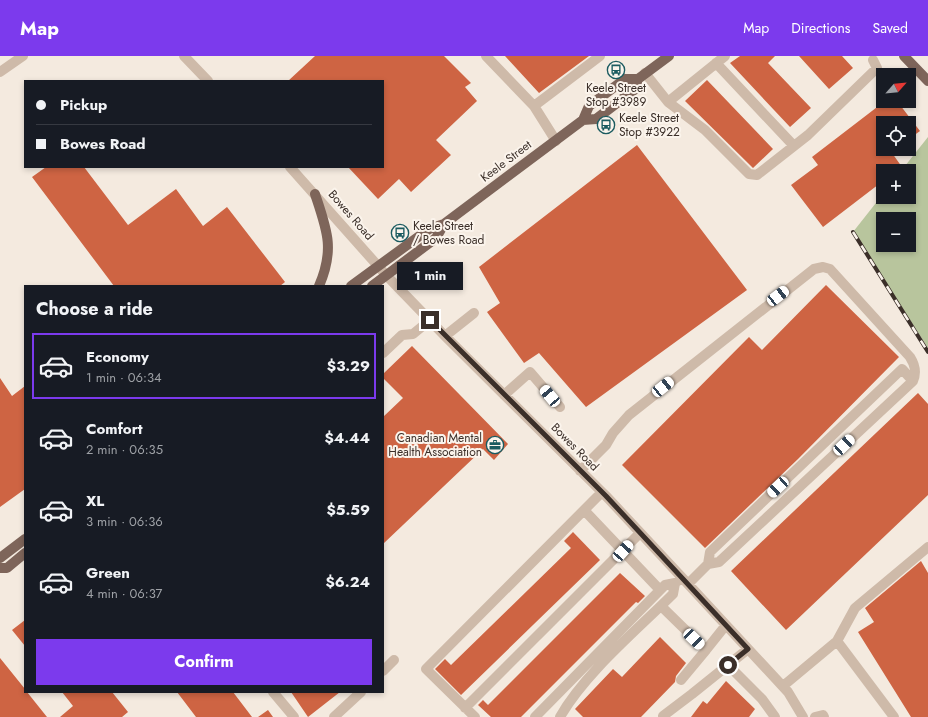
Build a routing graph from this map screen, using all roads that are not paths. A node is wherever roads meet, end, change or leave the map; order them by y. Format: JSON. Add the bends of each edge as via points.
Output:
{"nodes":[{"id":1,"x":23,"y":56,"type":"edge"},
{"id":2,"x":184,"y":56,"type":"edge"},
{"id":3,"x":486,"y":56,"type":"edge"},
{"id":4,"x":600,"y":56,"type":"edge"},
{"id":5,"x":669,"y":56,"type":"edge"},
{"id":6,"x":725,"y":56,"type":"edge"},
{"id":7,"x":904,"y":56,"type":"edge"},
{"id":8,"x":872,"y":57,"type":"edge"},
{"id":9,"x":716,"y":63,"type":"junction"},
{"id":10,"x":0,"y":72,"type":"edge"},
{"id":11,"x":642,"y":76,"type":"junction"},
{"id":12,"x":207,"y":80,"type":"edge"},
{"id":13,"x":928,"y":81,"type":"edge"},
{"id":14,"x":668,"y":102,"type":"junction"},
{"id":15,"x":534,"y":106,"type":"junction"},
{"id":16,"x":583,"y":120,"type":"junction"},
{"id":17,"x":556,"y":140,"type":"junction"},
{"id":18,"x":794,"y":146,"type":"junction"},
{"id":19,"x":291,"y":168,"type":"edge"},
{"id":20,"x":315,"y":194,"type":"junction"},
{"id":21,"x":444,"y":224,"type":"junction"},
{"id":22,"x":378,"y":266,"type":"junction"},
{"id":23,"x":386,"y":275,"type":"junction"},
{"id":24,"x":319,"y":285,"type":"edge"},
{"id":25,"x":352,"y":285,"type":"edge"},
{"id":26,"x":373,"y":285,"type":"edge"},
{"id":27,"x":474,"y":313,"type":"dead end"},
{"id":28,"x":430,"y":320,"type":"junction"},
{"id":29,"x":445,"y":336,"type":"junction"},
{"id":30,"x":384,"y":352,"type":"edge"},
{"id":31,"x":913,"y":381,"type":"junction"},
{"id":32,"x":504,"y":395,"type":"junction"},
{"id":33,"x":560,"y":408,"type":"dead end"},
{"id":34,"x":580,"y":470,"type":"junction"},
{"id":35,"x":602,"y":492,"type":"junction"},
{"id":36,"x":585,"y":511,"type":"junction"},
{"id":37,"x":640,"y":533,"type":"junction"},
{"id":38,"x":24,"y":540,"type":"edge"},
{"id":39,"x":928,"y":547,"type":"edge"},
{"id":40,"x":623,"y":551,"type":"junction"},
{"id":41,"x":24,"y":554,"type":"edge"},
{"id":42,"x":0,"y":558,"type":"edge"},
{"id":43,"x":708,"y":564,"type":"junction"},
{"id":44,"x":0,"y":568,"type":"edge"},
{"id":45,"x":681,"y":581,"type":"junction"},
{"id":46,"x":660,"y":590,"type":"junction"},
{"id":47,"x":661,"y":606,"type":"junction"},
{"id":48,"x":726,"y":626,"type":"junction"},
{"id":49,"x":837,"y":641,"type":"junction"},
{"id":50,"x":748,"y":649,"type":"junction"},
{"id":51,"x":706,"y":650,"type":"junction"},
{"id":52,"x":394,"y":660,"type":"dead end"},
{"id":53,"x":728,"y":665,"type":"junction"},
{"id":54,"x":384,"y":670,"type":"edge"},
{"id":55,"x":681,"y":680,"type":"dead end"},
{"id":56,"x":783,"y":686,"type":"junction"},
{"id":57,"x":274,"y":693,"type":"edge"},
{"id":58,"x":360,"y":693,"type":"edge"},
{"id":59,"x":466,"y":708,"type":"junction"},
{"id":60,"x":663,"y":716,"type":"dead end"},
{"id":61,"x":294,"y":717,"type":"edge"},
{"id":62,"x":334,"y":717,"type":"edge"},
{"id":63,"x":475,"y":717,"type":"edge"},
{"id":64,"x":535,"y":717,"type":"edge"},
{"id":65,"x":560,"y":717,"type":"edge"},
{"id":66,"x":775,"y":717,"type":"edge"},
{"id":67,"x":803,"y":717,"type":"edge"},
{"id":68,"x":815,"y":717,"type":"edge"},
{"id":69,"x":824,"y":717,"type":"edge"},
{"id":70,"x":894,"y":717,"type":"edge"}],
"edges":[{"from":1,"to":10,"type":"street"},
{"from":2,"to":12,"type":"street"},
{"from":3,"to":15,"type":"street"},
{"from":4,"to":15,"type":"street"},
{"from":5,"to":11,"type":"main road","name":"Keele Street"},
{"from":6,"to":9,"type":"street"},
{"from":7,"to":13,"type":"main road"},
{"from":8,"to":18,"type":"street","via":[[877,68]]},
{"from":9,"to":14,"type":"street"},
{"from":9,"to":18,"type":"street"},
{"from":11,"to":14,"type":"street"},
{"from":11,"to":16,"type":"main road","name":"Keele Street","via":[[634,90],[596,119]]},
{"from":11,"to":16,"type":"main road","name":"Keele Street","via":[[625,79],[589,106]]},
{"from":14,"to":18,"type":"street","via":[[705,130],[749,174],[757,175]]},
{"from":15,"to":17,"type":"street"},
{"from":16,"to":17,"type":"main road","name":"Keele Street"},
{"from":17,"to":21,"type":"main road","name":"Keele Street"},
{"from":19,"to":20,"type":"street","name":"Bowes Road"},
{"from":20,"to":22,"type":"street","name":"Bowes Road"},
{"from":20,"to":24,"type":"main road","via":[[328,235],[326,269]]},
{"from":21,"to":22,"type":"main road","name":"Keele Street","via":[[429,229]]},
{"from":21,"to":23,"type":"main road","name":"Keele Street","via":[[436,238]]},
{"from":22,"to":23,"type":"street","name":"Bowes Road"},
{"from":22,"to":25,"type":"main road","name":"Keele Street"},
{"from":23,"to":26,"type":"main road","name":"Keele Street"},
{"from":23,"to":28,"type":"street","name":"Bowes Road"},
{"from":27,"to":29,"type":"street"},
{"from":28,"to":29,"type":"street","name":"Bowes Road"},
{"from":28,"to":30,"type":"street","via":[[414,334],[402,335]]},
{"from":29,"to":32,"type":"street","name":"Bowes Road"},
{"from":31,"to":34,"type":"street","via":[[915,370],[910,357],[830,269],[818,267],[629,415],[613,433],[606,446]]},
{"from":31,"to":43,"type":"street","via":[[719,562]]},
{"from":31,"to":43,"type":"street","via":[[902,369],[710,552]]},
{"from":32,"to":33,"type":"street","via":[[530,372]]},
{"from":32,"to":34,"type":"street","name":"Bowes Road"},
{"from":34,"to":35,"type":"street","name":"Bowes Road"},
{"from":35,"to":36,"type":"street"},
{"from":35,"to":37,"type":"street","name":"Bowes Road"},
{"from":36,"to":40,"type":"street"},
{"from":36,"to":59,"type":"street","via":[[572,521],[426,669]]},
{"from":37,"to":40,"type":"street"},
{"from":37,"to":45,"type":"street","name":"Bowes Road"},
{"from":38,"to":42,"type":"main road"},
{"from":39,"to":49,"type":"street","via":[[854,608]]},
{"from":40,"to":46,"type":"street"},
{"from":40,"to":59,"type":"street"},
{"from":41,"to":44,"type":"main road","via":[[7,568]]},
{"from":43,"to":45,"type":"street"},
{"from":45,"to":46,"type":"street","via":[[665,585]]},
{"from":45,"to":47,"type":"street"},
{"from":45,"to":48,"type":"street","name":"Bowes Road"},
{"from":46,"to":64,"type":"street"},
{"from":47,"to":51,"type":"street"},
{"from":47,"to":65,"type":"street","via":[[578,690]]},
{"from":48,"to":50,"type":"street","name":"Bowes Road"},
{"from":48,"to":51,"type":"street"},
{"from":49,"to":56,"type":"street"},
{"from":49,"to":70,"type":"street"},
{"from":50,"to":53,"type":"street"},
{"from":50,"to":56,"type":"street","name":"Bowes Road"},
{"from":51,"to":55,"type":"street"},
{"from":52,"to":54,"type":"street"},
{"from":53,"to":60,"type":"street"},
{"from":53,"to":66,"type":"street","via":[[762,699]]},
{"from":56,"to":67,"type":"street","name":"Bowes Road"},
{"from":57,"to":61,"type":"street"},
{"from":58,"to":62,"type":"street"},
{"from":59,"to":63,"type":"street"},
{"from":68,"to":69,"type":"street"}]}
